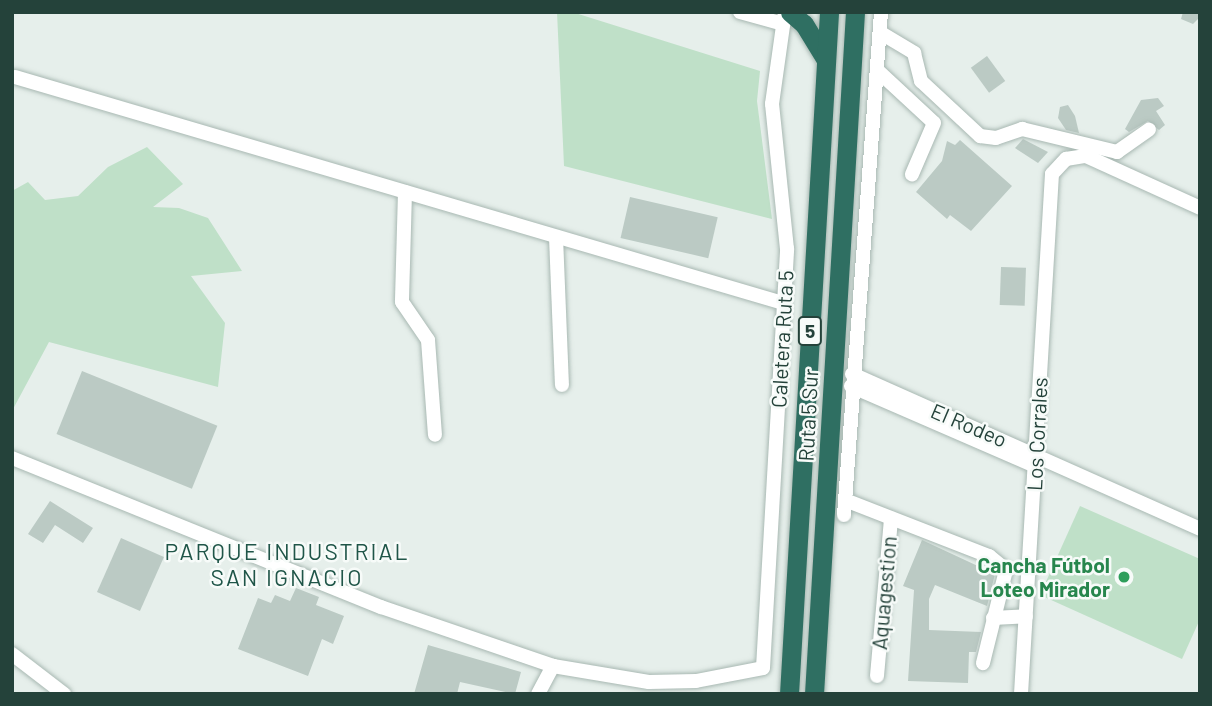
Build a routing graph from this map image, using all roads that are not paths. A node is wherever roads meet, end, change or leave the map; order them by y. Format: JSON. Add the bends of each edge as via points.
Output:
{"nodes":[{"id":1,"x":742,"y":12,"type":"edge"},
{"id":2,"x":829,"y":12,"type":"edge"},
{"id":3,"x":855,"y":12,"type":"edge"},
{"id":4,"x":881,"y":12,"type":"edge"},
{"id":5,"x":786,"y":16,"type":"edge"},
{"id":6,"x":881,"y":33,"type":"junction"},
{"id":7,"x":826,"y":60,"type":"junction"},
{"id":8,"x":878,"y":71,"type":"junction"},
{"id":9,"x":15,"y":77,"type":"dead end"},
{"id":10,"x":1149,"y":130,"type":"dead end"},
{"id":11,"x":912,"y":174,"type":"dead end"},
{"id":12,"x":405,"y":192,"type":"junction"},
{"id":13,"x":1200,"y":208,"type":"edge"},
{"id":14,"x":556,"y":237,"type":"junction"},
{"id":15,"x":783,"y":303,"type":"junction"},
{"id":16,"x":852,"y":380,"type":"junction"},
{"id":17,"x":562,"y":385,"type":"dead end"},
{"id":18,"x":435,"y":435,"type":"dead end"},
{"id":19,"x":12,"y":458,"type":"edge"},
{"id":20,"x":1035,"y":460,"type":"junction"},
{"id":21,"x":891,"y":519,"type":"junction"},
{"id":22,"x":1200,"y":529,"type":"edge"},
{"id":23,"x":1026,"y":616,"type":"junction"},
{"id":24,"x":993,"y":618,"type":"junction"},
{"id":25,"x":12,"y":654,"type":"edge"},
{"id":26,"x":983,"y":663,"type":"dead end"},
{"id":27,"x":553,"y":666,"type":"junction"},
{"id":28,"x":877,"y":676,"type":"dead end"},
{"id":29,"x":64,"y":694,"type":"edge"},
{"id":30,"x":538,"y":694,"type":"edge"},
{"id":31,"x":789,"y":694,"type":"edge"},
{"id":32,"x":814,"y":694,"type":"edge"},
{"id":33,"x":1021,"y":694,"type":"edge"}],
"edges":[{"from":1,"to":5,"type":"street"},
{"from":2,"to":7,"type":"highway","name":"Ruta 5 Sur","number":"5"},
{"from":3,"to":32,"type":"highway","name":"Ruta 5 Sur","number":"5"},
{"from":4,"to":6,"type":"street"},
{"from":5,"to":7,"type":"highway","via":[[804,24]]},
{"from":5,"to":15,"type":"street","name":"Caletera Ruta 5","via":[[772,104],[786,224]]},
{"from":6,"to":8,"type":"street"},
{"from":6,"to":10,"type":"street","via":[[914,53],[921,80],[980,136],[996,138],[1022,129],[1117,152]]},
{"from":7,"to":31,"type":"highway","name":"Ruta 5 Sur","number":"5"},
{"from":8,"to":11,"type":"street","via":[[934,123]]},
{"from":8,"to":16,"type":"street"},
{"from":9,"to":12,"type":"street"},
{"from":12,"to":14,"type":"street"},
{"from":12,"to":18,"type":"street","via":[[402,302],[428,340]]},
{"from":13,"to":20,"type":"street","name":"Los Corrales","via":[[1086,156],[1066,159],[1052,174]]},
{"from":14,"to":15,"type":"street"},
{"from":14,"to":17,"type":"street"},
{"from":15,"to":27,"type":"street","name":"Caletera Ruta 5","via":[[764,668],[707,680],[649,682]]},
{"from":16,"to":20,"type":"street","name":"El Rodeo"},
{"from":16,"to":21,"type":"street","name":"Aquagestion","via":[[845,507]]},
{"from":19,"to":27,"type":"street","via":[[381,607]]},
{"from":20,"to":22,"type":"street","name":"El Rodeo"},
{"from":20,"to":23,"type":"street","name":"Los Corrales"},
{"from":21,"to":24,"type":"street","via":[[998,562],[1007,577]]},
{"from":21,"to":28,"type":"street","name":"Aquagestion"},
{"from":23,"to":24,"type":"street"},
{"from":23,"to":33,"type":"street","name":"Los Corrales"},
{"from":24,"to":26,"type":"street"},
{"from":25,"to":29,"type":"street"},
{"from":27,"to":30,"type":"street"}]}
